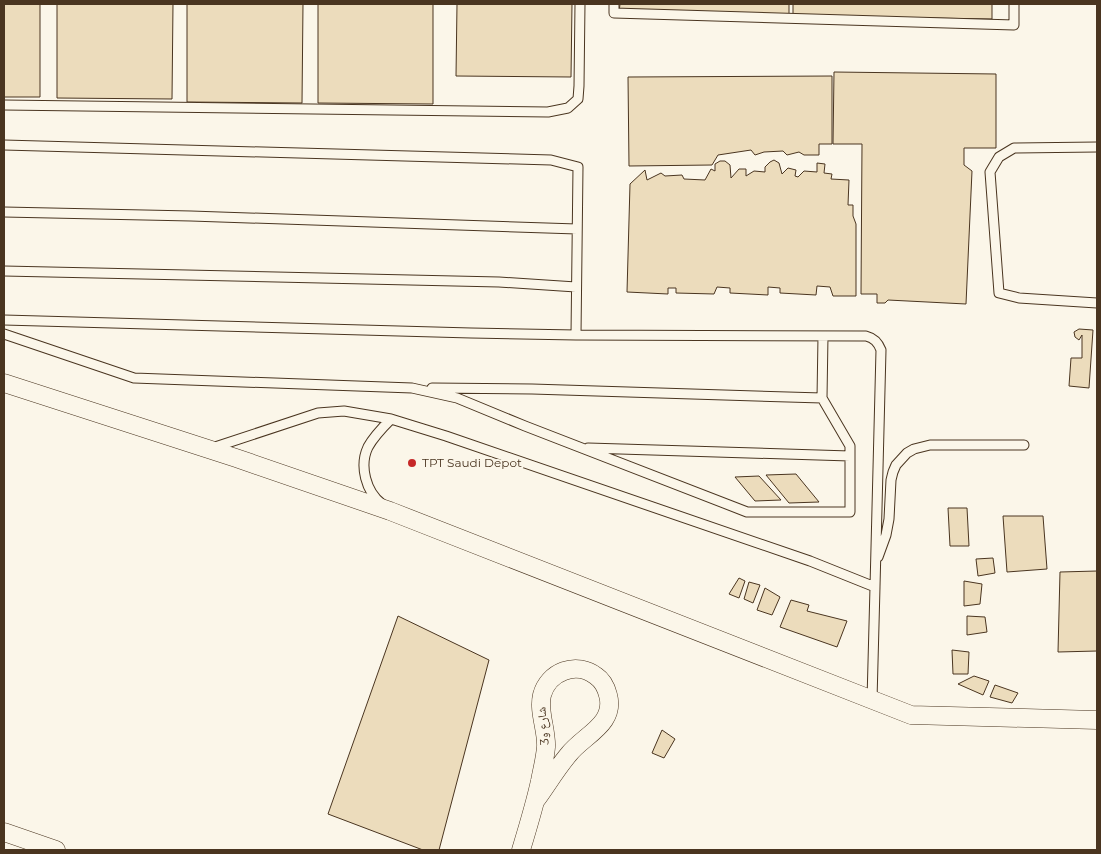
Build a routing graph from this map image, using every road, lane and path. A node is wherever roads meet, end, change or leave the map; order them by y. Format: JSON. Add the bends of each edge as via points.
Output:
{"nodes":[{"id":1,"x":580,"y":4,"type":"edge"},
{"id":2,"x":614,"y":4,"type":"edge"},
{"id":3,"x":1014,"y":4,"type":"edge"},
{"id":4,"x":4,"y":105,"type":"edge"},
{"id":5,"x":4,"y":145,"type":"edge"},
{"id":6,"x":1097,"y":147,"type":"edge"},
{"id":7,"x":4,"y":212,"type":"edge"},
{"id":8,"x":577,"y":229,"type":"junction"},
{"id":9,"x":4,"y":270,"type":"edge"},
{"id":10,"x":576,"y":287,"type":"junction"},
{"id":11,"x":1097,"y":303,"type":"edge"},
{"id":12,"x":4,"y":320,"type":"edge"},
{"id":13,"x":4,"y":334,"type":"edge"},
{"id":14,"x":576,"y":335,"type":"junction"},
{"id":15,"x":823,"y":336,"type":"junction"},
{"id":16,"x":4,"y":383,"type":"edge"},
{"id":17,"x":412,"y":388,"type":"junction"},
{"id":18,"x":822,"y":398,"type":"junction"},
{"id":19,"x":391,"y":420,"type":"junction"},
{"id":20,"x":1024,"y":445,"type":"dead end"},
{"id":21,"x":581,"y":448,"type":"junction"},
{"id":22,"x":209,"y":449,"type":"junction"},
{"id":23,"x":850,"y":456,"type":"junction"},
{"id":24,"x":390,"y":511,"type":"junction"},
{"id":25,"x":876,"y":565,"type":"junction"},
{"id":26,"x":875,"y":587,"type":"junction"},
{"id":27,"x":872,"y":700,"type":"junction"},
{"id":28,"x":1097,"y":720,"type":"edge"},
{"id":29,"x":536,"y":800,"type":"junction"},
{"id":30,"x":4,"y":832,"type":"edge"},
{"id":31,"x":56,"y":850,"type":"edge"},
{"id":32,"x":521,"y":850,"type":"edge"}],
"edges":[{"from":1,"to":4,"type":"lane","via":[[578,100],[568,108],[548,112]]},
{"from":2,"to":3,"type":"lane","via":[[614,13],[1014,25]]},
{"from":5,"to":8,"type":"lane","via":[[551,160],[578,167]]},
{"from":6,"to":11,"type":"lane","via":[[1014,148],[999,158],[990,172],[999,293],[1019,298]]},
{"from":7,"to":8,"type":"lane"},
{"from":8,"to":10,"type":"lane"},
{"from":9,"to":10,"type":"lane","via":[[499,282]]},
{"from":10,"to":14,"type":"lane"},
{"from":12,"to":14,"type":"lane"},
{"from":13,"to":17,"type":"lane","via":[[134,378]]},
{"from":14,"to":15,"type":"lane"},
{"from":15,"to":18,"type":"lane"},
{"from":15,"to":25,"type":"lane","via":[[872,337],[881,350]]},
{"from":16,"to":22,"type":"street"},
{"from":17,"to":18,"type":"lane"},
{"from":17,"to":21,"type":"lane","via":[[456,398]]},
{"from":18,"to":23,"type":"lane","via":[[850,446]]},
{"from":19,"to":22,"type":"lane","via":[[344,411],[318,413]]},
{"from":19,"to":24,"type":"lane","via":[[367,449],[364,466],[367,484],[376,500]]},
{"from":19,"to":26,"type":"lane","via":[[810,561]]},
{"from":20,"to":25,"type":"lane","via":[[930,445],[907,453],[893,472],[889,520]]},
{"from":21,"to":23,"type":"lane"},
{"from":21,"to":23,"type":"lane","via":[[747,512],[850,512]]},
{"from":22,"to":24,"type":"street"},
{"from":24,"to":27,"type":"street"},
{"from":25,"to":26,"type":"lane"},
{"from":26,"to":27,"type":"lane"},
{"from":27,"to":28,"type":"street","via":[[911,715]]},
{"from":29,"to":29,"type":"street","name":"شارع و3","via":[[570,753],[607,717],[609,702],[606,688],[590,672],[562,671],[551,678],[541,696],[546,747]]},
{"from":29,"to":32,"type":"street","name":"شارع و3"},
{"from":30,"to":31,"type":"street"}]}
